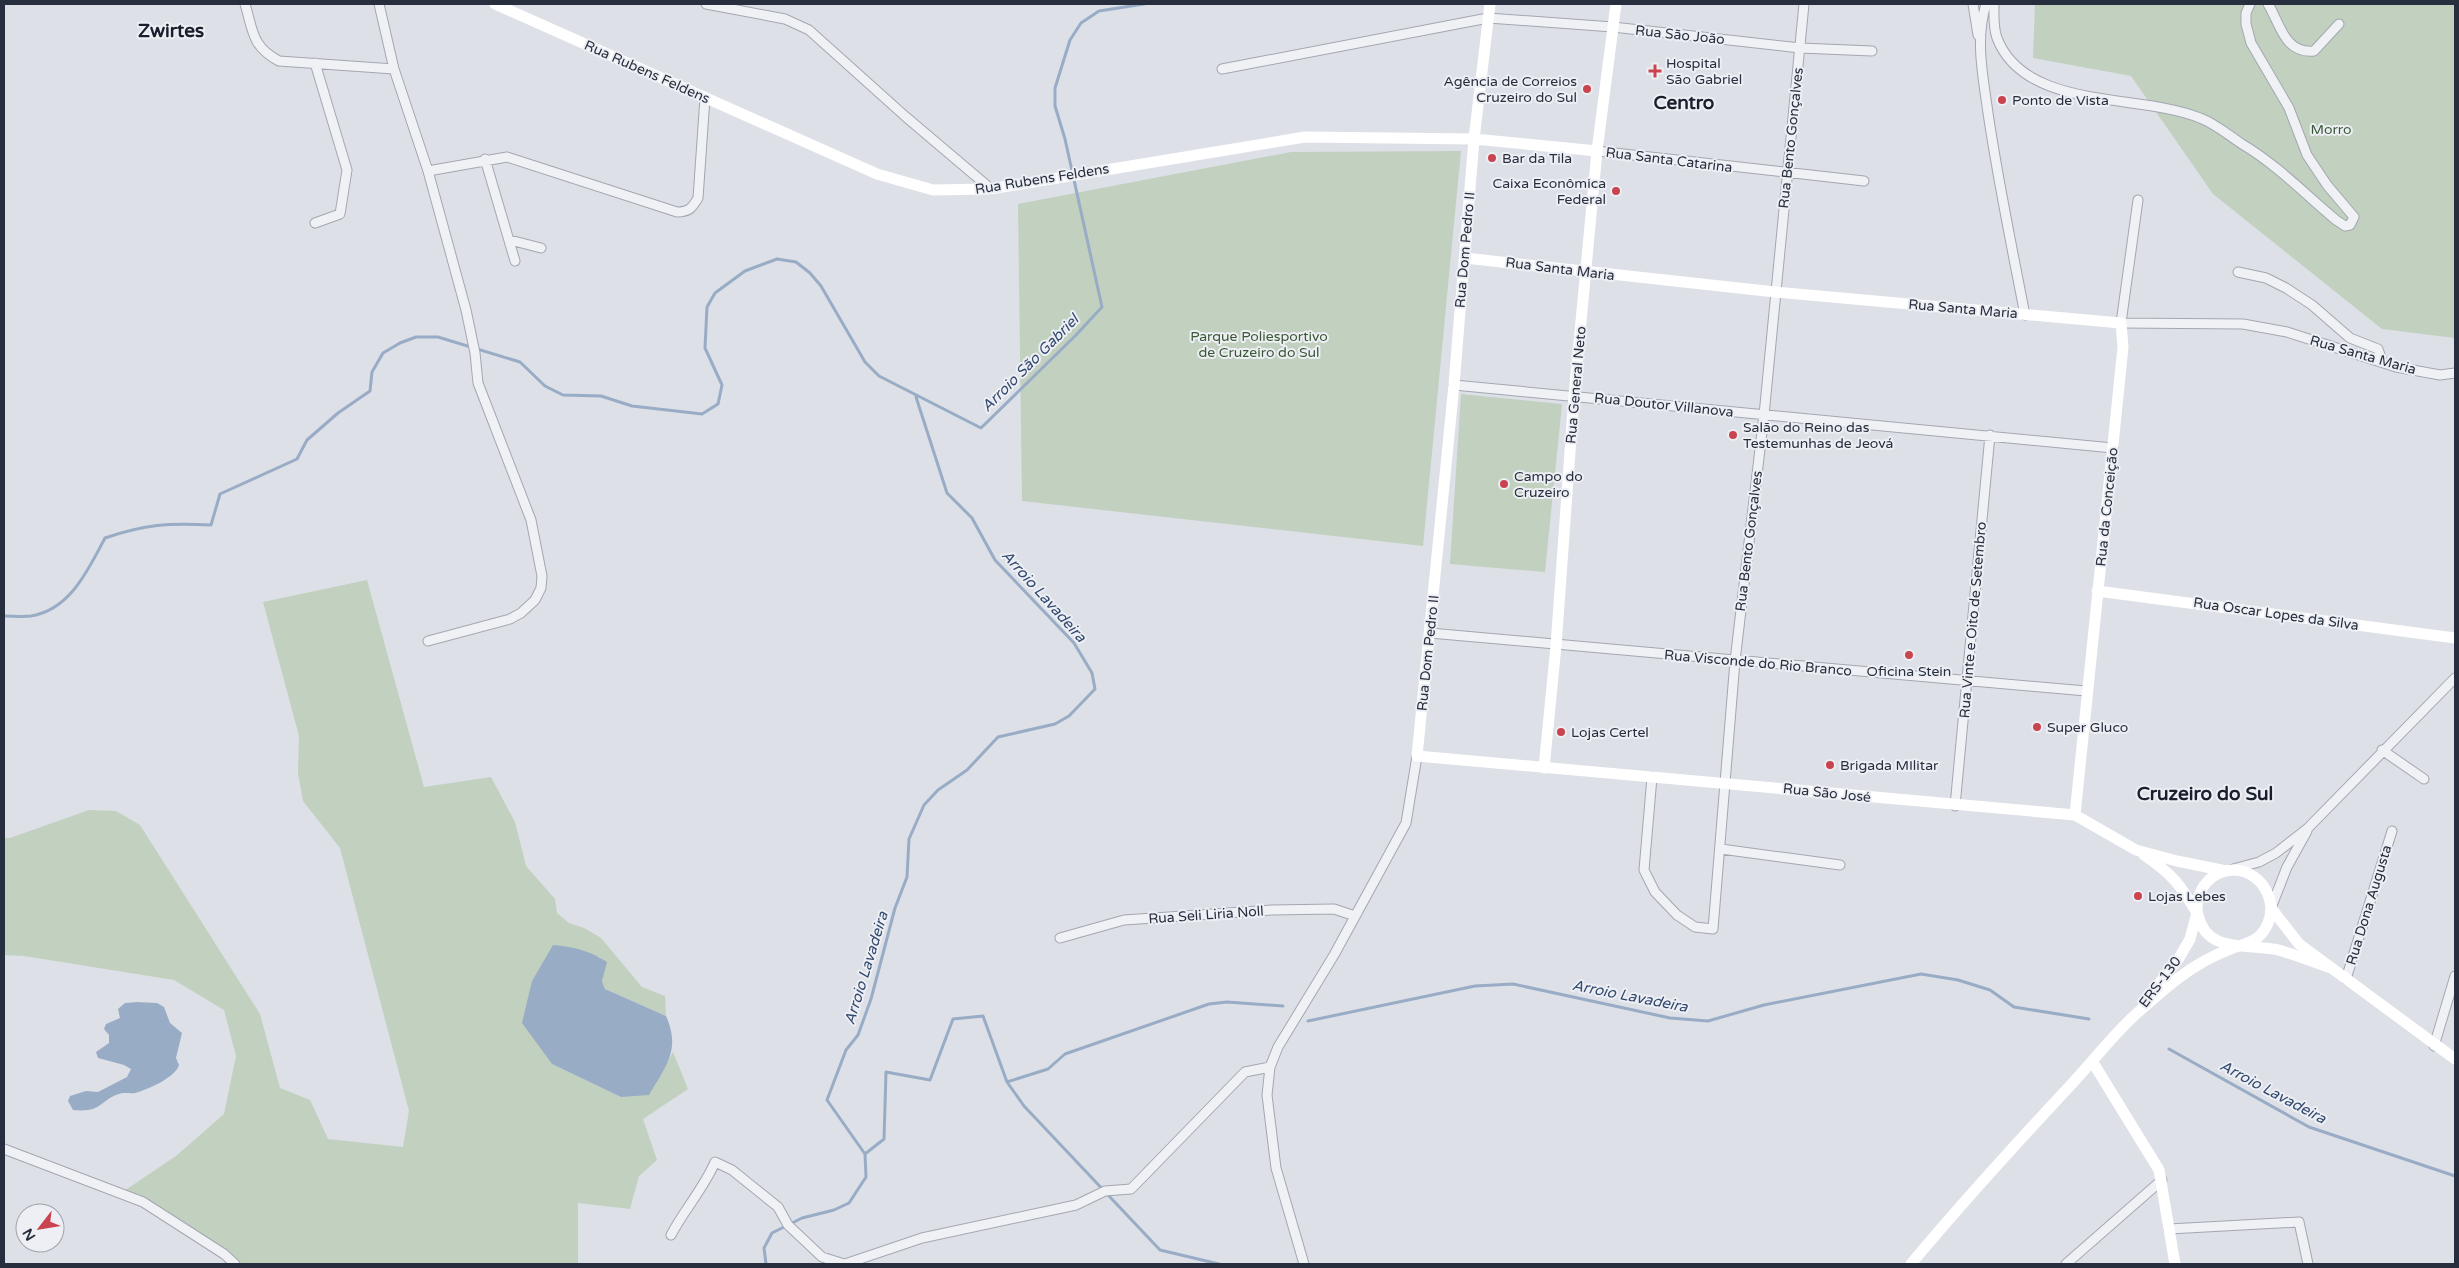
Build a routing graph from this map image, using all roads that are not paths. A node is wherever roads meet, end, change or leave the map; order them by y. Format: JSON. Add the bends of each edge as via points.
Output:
{"nodes":[{"id":1,"x":245,"y":4,"type":"edge"},
{"id":2,"x":379,"y":4,"type":"edge"},
{"id":3,"x":495,"y":4,"type":"edge"},
{"id":4,"x":706,"y":4,"type":"edge"},
{"id":5,"x":1490,"y":4,"type":"edge"},
{"id":6,"x":1616,"y":4,"type":"edge"},
{"id":7,"x":1804,"y":4,"type":"edge"},
{"id":8,"x":1973,"y":4,"type":"edge"},
{"id":9,"x":1986,"y":4,"type":"edge"},
{"id":10,"x":1994,"y":4,"type":"edge"},
{"id":11,"x":2250,"y":4,"type":"edge"},
{"id":12,"x":2268,"y":4,"type":"edge"},
{"id":13,"x":1488,"y":18,"type":"junction"},
{"id":14,"x":2339,"y":24,"type":"dead end"},
{"id":15,"x":1613,"y":28,"type":"junction"},
{"id":16,"x":1979,"y":40,"type":"junction"},
{"id":17,"x":1800,"y":48,"type":"junction"},
{"id":18,"x":1872,"y":50,"type":"dead end"},
{"id":19,"x":315,"y":63,"type":"junction"},
{"id":20,"x":394,"y":69,"type":"junction"},
{"id":21,"x":1222,"y":69,"type":"dead end"},
{"id":22,"x":705,"y":98,"type":"junction"},
{"id":23,"x":1474,"y":139,"type":"junction"},
{"id":24,"x":1597,"y":151,"type":"junction"},
{"id":25,"x":485,"y":159,"type":"junction"},
{"id":26,"x":428,"y":171,"type":"junction"},
{"id":27,"x":1788,"y":174,"type":"junction"},
{"id":28,"x":1864,"y":181,"type":"dead end"},
{"id":29,"x":991,"y":189,"type":"junction"},
{"id":30,"x":2138,"y":200,"type":"dead end"},
{"id":31,"x":315,"y":223,"type":"dead end"},
{"id":32,"x":510,"y":240,"type":"junction"},
{"id":33,"x":541,"y":248,"type":"dead end"},
{"id":34,"x":1465,"y":258,"type":"junction"},
{"id":35,"x":515,"y":261,"type":"dead end"},
{"id":36,"x":2238,"y":272,"type":"dead end"},
{"id":37,"x":1586,"y":273,"type":"junction"},
{"id":38,"x":1775,"y":292,"type":"junction"},
{"id":39,"x":2025,"y":315,"type":"junction"},
{"id":40,"x":2121,"y":323,"type":"junction"},
{"id":41,"x":2382,"y":361,"type":"junction"},
{"id":42,"x":2455,"y":373,"type":"edge"},
{"id":43,"x":1454,"y":386,"type":"junction"},
{"id":44,"x":1574,"y":396,"type":"junction"},
{"id":45,"x":1764,"y":415,"type":"junction"},
{"id":46,"x":1990,"y":435,"type":"junction"},
{"id":47,"x":2113,"y":448,"type":"junction"},
{"id":48,"x":2096,"y":591,"type":"junction"},
{"id":49,"x":1430,"y":633,"type":"junction"},
{"id":50,"x":2455,"y":638,"type":"edge"},
{"id":51,"x":428,"y":641,"type":"dead end"},
{"id":52,"x":1556,"y":646,"type":"junction"},
{"id":53,"x":1735,"y":661,"type":"junction"},
{"id":54,"x":2455,"y":678,"type":"edge"},
{"id":55,"x":1967,"y":682,"type":"junction"},
{"id":56,"x":2086,"y":691,"type":"junction"},
{"id":57,"x":2382,"y":750,"type":"junction"},
{"id":58,"x":1417,"y":756,"type":"junction"},
{"id":59,"x":1544,"y":768,"type":"junction"},
{"id":60,"x":1652,"y":777,"type":"junction"},
{"id":61,"x":2424,"y":779,"type":"dead end"},
{"id":62,"x":1726,"y":783,"type":"junction"},
{"id":63,"x":1955,"y":806,"type":"junction"},
{"id":64,"x":2075,"y":815,"type":"junction"},
{"id":65,"x":2308,"y":828,"type":"junction"},
{"id":66,"x":2392,"y":831,"type":"dead end"},
{"id":67,"x":1721,"y":849,"type":"junction"},
{"id":68,"x":2136,"y":850,"type":"junction"},
{"id":69,"x":1840,"y":864,"type":"dead end"},
{"id":70,"x":2226,"y":871,"type":"junction"},
{"id":71,"x":2271,"y":908,"type":"junction"},
{"id":72,"x":2197,"y":913,"type":"junction"},
{"id":73,"x":1355,"y":916,"type":"junction"},
{"id":74,"x":1060,"y":938,"type":"dead end"},
{"id":75,"x":2236,"y":946,"type":"junction"},
{"id":76,"x":2331,"y":968,"type":"junction"},
{"id":77,"x":2455,"y":976,"type":"edge"},
{"id":78,"x":2346,"y":978,"type":"junction"},
{"id":79,"x":2134,"y":1016,"type":"junction"},
{"id":80,"x":2434,"y":1046,"type":"junction"},
{"id":81,"x":2455,"y":1059,"type":"edge"},
{"id":82,"x":2092,"y":1061,"type":"junction"},
{"id":83,"x":1270,"y":1067,"type":"junction"},
{"id":84,"x":4,"y":1149,"type":"edge"},
{"id":85,"x":2162,"y":1180,"type":"junction"},
{"id":86,"x":2169,"y":1229,"type":"junction"},
{"id":87,"x":671,"y":1235,"type":"dead end"},
{"id":88,"x":235,"y":1264,"type":"edge"},
{"id":89,"x":844,"y":1264,"type":"edge"},
{"id":90,"x":1304,"y":1264,"type":"edge"},
{"id":91,"x":1911,"y":1264,"type":"edge"},
{"id":92,"x":2066,"y":1264,"type":"edge"},
{"id":93,"x":2175,"y":1264,"type":"edge"},
{"id":94,"x":2308,"y":1264,"type":"edge"}],
"edges":[{"from":1,"to":19,"type":"street","via":[[257,43],[265,53],[279,60]]},
{"from":2,"to":20,"type":"street"},
{"from":3,"to":22,"type":"main road","name":"Rua Rubens Feldens"},
{"from":4,"to":29,"type":"street","via":[[786,19],[809,30]]},
{"from":5,"to":13,"type":"main road","name":"Rua Dom Pedro II"},
{"from":6,"to":15,"type":"main road","name":"Rua General Neto"},
{"from":7,"to":17,"type":"street","name":"Rua Bento Gonçalves"},
{"from":8,"to":16,"type":"street"},
{"from":9,"to":16,"type":"street"},
{"from":10,"to":11,"type":"street","via":[[1994,26],[2009,58],[2038,82],[2078,94],[2154,105],[2200,118],[2256,151],[2336,220],[2345,226],[2350,225],[2354,217],[2307,155],[2289,108],[2251,43],[2246,24]]},
{"from":12,"to":14,"type":"street","via":[[2287,41],[2306,52],[2314,52]]},
{"from":13,"to":15,"type":"street","name":"Rua São João"},
{"from":13,"to":21,"type":"street","name":"Rua São João"},
{"from":13,"to":23,"type":"main road","name":"Rua Dom Pedro II"},
{"from":15,"to":17,"type":"street","name":"Rua São João"},
{"from":15,"to":24,"type":"main road","name":"Rua General Neto"},
{"from":16,"to":39,"type":"street","via":[[1994,151]]},
{"from":17,"to":18,"type":"street","name":"Rua São João"},
{"from":17,"to":27,"type":"street","name":"Rua Bento Gonçalves"},
{"from":19,"to":20,"type":"street"},
{"from":19,"to":31,"type":"street","via":[[347,170],[340,214]]},
{"from":20,"to":26,"type":"street"},
{"from":22,"to":25,"type":"street","via":[[698,198],[686,212],[677,212],[507,157]]},
{"from":22,"to":29,"type":"main road","name":"Rua Rubens Feldens","via":[[878,174],[933,190]]},
{"from":23,"to":24,"type":"main road","name":"Rua Santa Catarina"},
{"from":23,"to":29,"type":"main road","name":"Rua Rubens Feldens","via":[[1291,138]]},
{"from":23,"to":34,"type":"main road","name":"Rua Dom Pedro II"},
{"from":24,"to":27,"type":"street","name":"Rua Santa Catarina"},
{"from":24,"to":37,"type":"main road","name":"Rua General Neto"},
{"from":25,"to":26,"type":"street"},
{"from":25,"to":32,"type":"street"},
{"from":26,"to":51,"type":"street","via":[[476,353],[478,383],[531,520],[542,576],[535,600],[521,613],[510,619]]},
{"from":27,"to":28,"type":"street","name":"Rua Santa Catarina"},
{"from":27,"to":38,"type":"street","name":"Rua Bento Gonçalves"},
{"from":30,"to":40,"type":"street","name":"Rua da Conceição"},
{"from":32,"to":33,"type":"street"},
{"from":32,"to":35,"type":"street"},
{"from":34,"to":37,"type":"main road","name":"Rua Santa Maria"},
{"from":34,"to":43,"type":"main road","name":"Rua Dom Pedro II"},
{"from":36,"to":41,"type":"street","via":[[2266,278],[2286,288],[2312,305],[2350,338],[2378,349]]},
{"from":37,"to":38,"type":"main road","name":"Rua Santa Maria"},
{"from":37,"to":44,"type":"main road","name":"Rua General Neto"},
{"from":38,"to":39,"type":"main road","name":"Rua Santa Maria"},
{"from":38,"to":45,"type":"street","name":"Rua Bento Gonçalves"},
{"from":39,"to":40,"type":"main road","name":"Rua Santa Maria"},
{"from":40,"to":41,"type":"street","name":"Rua Santa Maria","via":[[2243,324],[2287,332]]},
{"from":40,"to":47,"type":"main road","name":"Rua da Conceição","via":[[2123,347]]},
{"from":41,"to":42,"type":"street","name":"Rua Santa Maria","via":[[2396,367],[2440,375]]},
{"from":43,"to":44,"type":"street","name":"Rua Doutor Villanova"},
{"from":43,"to":49,"type":"main road","name":"Rua Dom Pedro II"},
{"from":44,"to":45,"type":"street","name":"Rua Doutor Villanova"},
{"from":44,"to":52,"type":"main road","name":"Rua General Neto"},
{"from":45,"to":46,"type":"street","name":"Rua Doutor Villanova"},
{"from":45,"to":53,"type":"street","name":"Rua Bento Gonçalves"},
{"from":46,"to":47,"type":"street","name":"Rua Doutor Villanova"},
{"from":46,"to":55,"type":"street","name":"Rua Vinte e Oito de Setembro"},
{"from":47,"to":48,"type":"main road","name":"Rua da Conceição"},
{"from":48,"to":50,"type":"main road","name":"Rua Oscar Lopes da Silva"},
{"from":48,"to":56,"type":"main road","name":"Rua da Conceição"},
{"from":49,"to":52,"type":"street","name":"Rua Visconde do Rio Branco"},
{"from":49,"to":58,"type":"main road","name":"Rua Dom Pedro II"},
{"from":52,"to":53,"type":"street","name":"Rua Visconde do Rio Branco"},
{"from":52,"to":59,"type":"main road","name":"Rua General Neto"},
{"from":53,"to":55,"type":"street","name":"Rua Visconde do Rio Branco"},
{"from":53,"to":62,"type":"street","name":"Rua Bento Gonçalves"},
{"from":54,"to":57,"type":"street"},
{"from":55,"to":56,"type":"street","name":"Rua Visconde do Rio Branco"},
{"from":55,"to":63,"type":"street","name":"Rua Vinte e Oito de Setembro"},
{"from":56,"to":64,"type":"main road","name":"Rua da Conceição"},
{"from":57,"to":61,"type":"street"},
{"from":57,"to":65,"type":"street"},
{"from":58,"to":59,"type":"main road","name":"Rua São José"},
{"from":58,"to":73,"type":"street","name":"Rua Dom Pedro II","via":[[1406,823]]},
{"from":59,"to":60,"type":"main road","name":"Rua São José"},
{"from":60,"to":62,"type":"main road","name":"Rua São José"},
{"from":60,"to":67,"type":"street","name":"Rua Bento Gonçalves","via":[[1644,870],[1655,892],[1676,915],[1694,927],[1713,929]]},
{"from":62,"to":63,"type":"main road","name":"Rua São José"},
{"from":62,"to":67,"type":"street","name":"Rua Bento Gonçalves"},
{"from":63,"to":64,"type":"main road","name":"Rua São José"},
{"from":64,"to":68,"type":"main road","name":"Rua São José"},
{"from":65,"to":70,"type":"street","via":[[2259,862]]},
{"from":65,"to":71,"type":"street","via":[[2287,867]]},
{"from":66,"to":78,"type":"street","name":"Rua Dona Augusta"},
{"from":67,"to":69,"type":"street"},
{"from":68,"to":70,"type":"main road","name":"Rua São José"},
{"from":68,"to":72,"type":"main road","via":[[2171,875]]},
{"from":70,"to":71,"type":"main road","via":[[2235,870],[2253,876],[2266,890]]},
{"from":70,"to":72,"type":"main road","via":[[2206,883],[2198,897]]},
{"from":71,"to":75,"type":"main road","via":[[2264,931],[2252,942]]},
{"from":71,"to":76,"type":"main road","via":[[2299,944]]},
{"from":72,"to":75,"type":"main road","via":[[2210,937]]},
{"from":72,"to":79,"type":"main road","name":"ERS-130","via":[[2190,939],[2179,958]]},
{"from":73,"to":74,"type":"street","name":"Rua Seli Liria Noll","via":[[1334,909],[1272,910],[1124,920]]},
{"from":73,"to":83,"type":"street","name":"Rua Dom Pedro II","via":[[1278,1047]]},
{"from":75,"to":76,"type":"main road","via":[[2282,951]]},
{"from":75,"to":79,"type":"main road","name":"ERS-130","via":[[2209,957],[2182,974]]},
{"from":76,"to":78,"type":"main road"},
{"from":77,"to":80,"type":"street"},
{"from":78,"to":80,"type":"main road"},
{"from":79,"to":82,"type":"main road","number":"ERS-130"},
{"from":80,"to":81,"type":"main road"},
{"from":82,"to":85,"type":"main road"},
{"from":82,"to":91,"type":"main road","number":"ERS-130","via":[[1967,1197]]},
{"from":83,"to":89,"type":"street","via":[[1245,1072],[1131,1189],[1106,1191],[1076,1205],[922,1238]]},
{"from":83,"to":90,"type":"street","name":"Rua Dom Pedro II","via":[[1267,1095],[1276,1168]]},
{"from":84,"to":88,"type":"street","via":[[143,1202]]},
{"from":85,"to":86,"type":"main road"},
{"from":85,"to":92,"type":"street"},
{"from":86,"to":93,"type":"main road"},
{"from":86,"to":94,"type":"street","via":[[2299,1222]]},
{"from":87,"to":89,"type":"street","via":[[715,1162],[732,1170],[778,1207],[788,1225],[822,1257]]}]}
